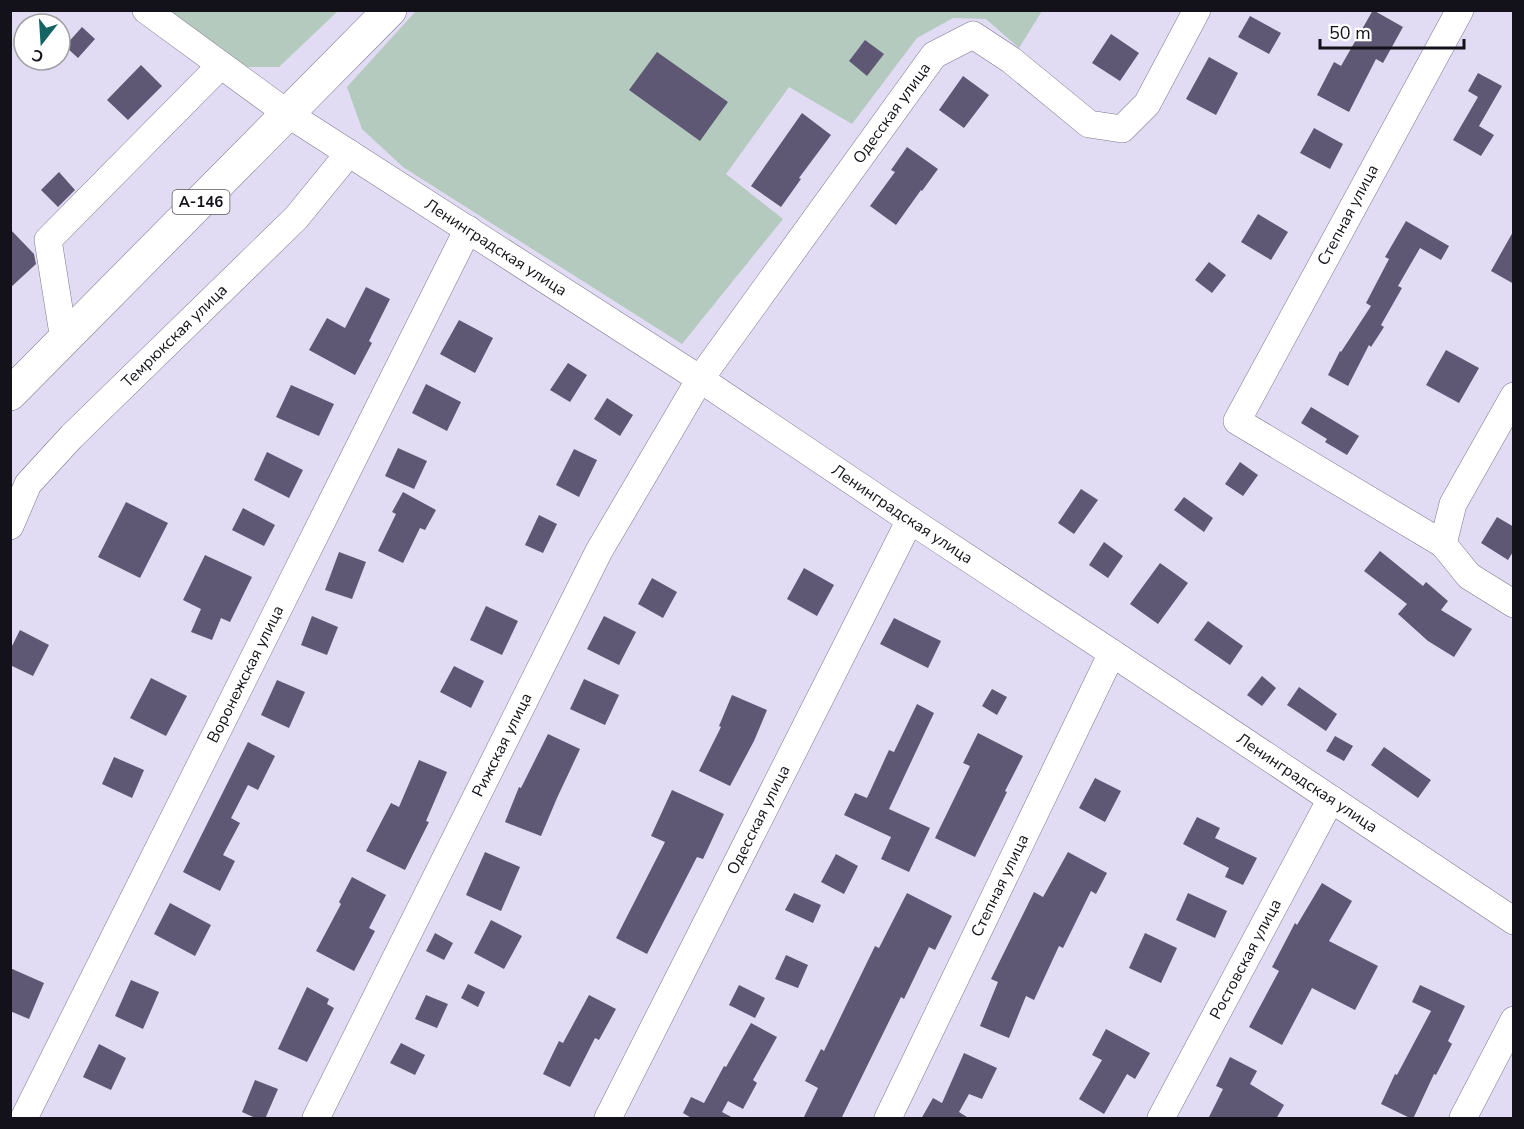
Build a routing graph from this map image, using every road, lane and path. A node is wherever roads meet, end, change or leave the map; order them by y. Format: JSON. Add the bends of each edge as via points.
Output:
{"nodes":[{"id":1,"x":146,"y":10,"type":"edge"},
{"id":2,"x":390,"y":10,"type":"edge"},
{"id":3,"x":1197,"y":10,"type":"edge"},
{"id":4,"x":1460,"y":10,"type":"edge"},
{"id":5,"x":221,"y":65,"type":"junction"},
{"id":6,"x":288,"y":114,"type":"junction"},
{"id":7,"x":350,"y":153,"type":"junction"},
{"id":8,"x":468,"y":229,"type":"junction"},
{"id":9,"x":64,"y":340,"type":"junction"},
{"id":10,"x":700,"y":379,"type":"junction"},
{"id":11,"x":10,"y":394,"type":"edge"},
{"id":12,"x":1514,"y":396,"type":"edge"},
{"id":13,"x":910,"y":520,"type":"junction"},
{"id":14,"x":10,"y":526,"type":"edge"},
{"id":15,"x":1443,"y":544,"type":"junction"},
{"id":16,"x":1514,"y":603,"type":"edge"},
{"id":17,"x":1112,"y":652,"type":"junction"},
{"id":18,"x":1331,"y":799,"type":"junction"},
{"id":19,"x":1514,"y":921,"type":"edge"},
{"id":20,"x":1514,"y":1020,"type":"edge"},
{"id":21,"x":24,"y":1119,"type":"edge"},
{"id":22,"x":316,"y":1119,"type":"edge"},
{"id":23,"x":608,"y":1119,"type":"edge"},
{"id":24,"x":888,"y":1119,"type":"edge"},
{"id":25,"x":1161,"y":1119,"type":"edge"},
{"id":26,"x":1463,"y":1119,"type":"edge"}],
"edges":[{"from":1,"to":5,"type":"street","name":"Ленинградская улица"},
{"from":2,"to":6,"type":"highway","number":"А-146"},
{"from":3,"to":10,"type":"street","name":"Одесская улица","via":[[1147,104],[1122,129],[1089,124],[1011,60],[973,35],[934,55]]},
{"from":4,"to":15,"type":"street","name":"Степная улица","via":[[1237,421]]},
{"from":5,"to":6,"type":"street","name":"Ленинградская улица"},
{"from":5,"to":9,"type":"street","via":[[48,240]]},
{"from":6,"to":7,"type":"street","name":"Ленинградская улица"},
{"from":6,"to":9,"type":"highway","number":"А-146"},
{"from":7,"to":8,"type":"street","name":"Ленинградская улица"},
{"from":7,"to":14,"type":"street","name":"Темрюкская улица","via":[[296,218],[72,436],[28,484]]},
{"from":8,"to":10,"type":"street","name":"Ленинградская улица"},
{"from":8,"to":21,"type":"street","name":"Воронежская улица"},
{"from":9,"to":11,"type":"highway","number":"А-146"},
{"from":10,"to":13,"type":"street","name":"Ленинградская улица"},
{"from":10,"to":22,"type":"street","name":"Рижская улица","via":[[599,550]]},
{"from":12,"to":15,"type":"street","via":[[1453,504]]},
{"from":13,"to":17,"type":"street","name":"Ленинградская улица"},
{"from":13,"to":23,"type":"street","name":"Одесская улица"},
{"from":15,"to":16,"type":"street","via":[[1469,576]]},
{"from":17,"to":18,"type":"street","name":"Ленинградская улица"},
{"from":17,"to":24,"type":"street","name":"Степная улица"},
{"from":18,"to":19,"type":"street","name":"Ленинградская улица"},
{"from":18,"to":25,"type":"street","name":"Ростовская улица"},
{"from":20,"to":26,"type":"street"}]}
